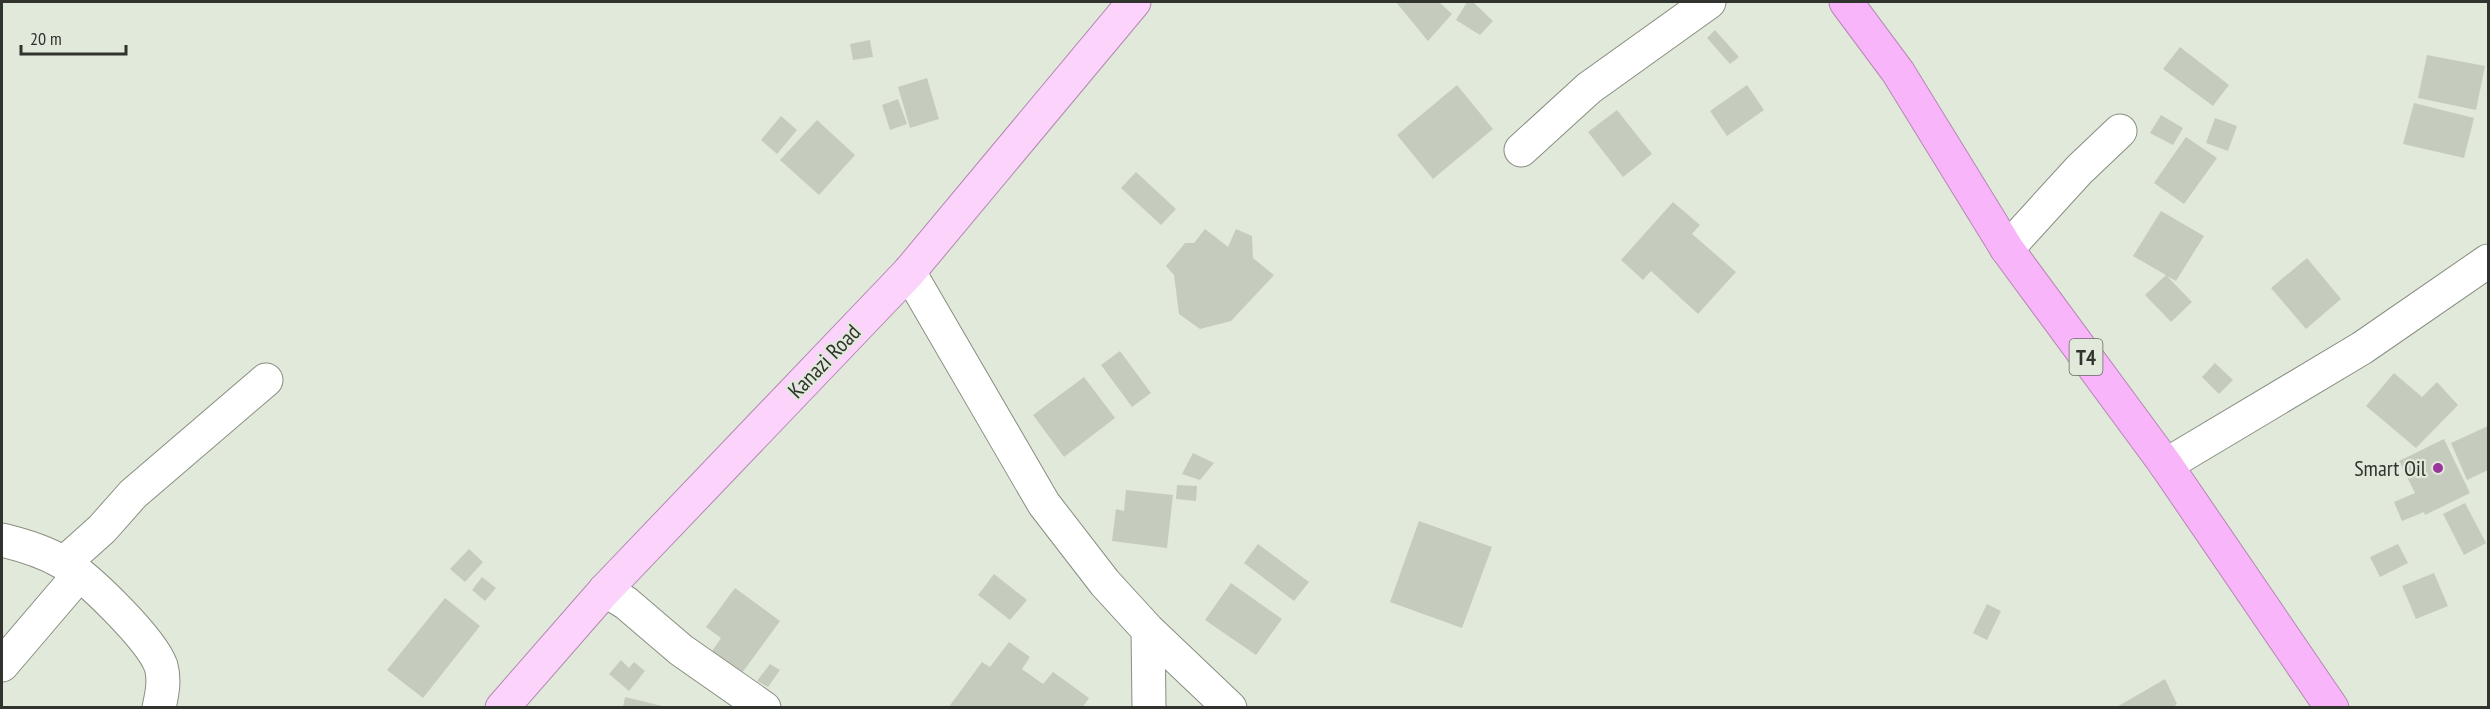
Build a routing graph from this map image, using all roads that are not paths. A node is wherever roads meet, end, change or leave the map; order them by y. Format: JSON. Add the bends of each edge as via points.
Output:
{"nodes":[{"id":1,"x":1134,"y":2,"type":"edge"},
{"id":2,"x":1709,"y":2,"type":"edge"},
{"id":3,"x":1846,"y":2,"type":"edge"},
{"id":4,"x":2120,"y":131,"type":"dead end"},
{"id":5,"x":1521,"y":150,"type":"dead end"},
{"id":6,"x":2007,"y":249,"type":"junction"},
{"id":7,"x":2488,"y":261,"type":"edge"},
{"id":8,"x":909,"y":272,"type":"junction"},
{"id":9,"x":266,"y":380,"type":"dead end"},
{"id":10,"x":2166,"y":465,"type":"junction"},
{"id":11,"x":2,"y":540,"type":"edge"},
{"id":12,"x":71,"y":570,"type":"junction"},
{"id":13,"x":605,"y":590,"type":"junction"},
{"id":14,"x":1148,"y":630,"type":"junction"},
{"id":15,"x":2,"y":665,"type":"edge"},
{"id":16,"x":159,"y":708,"type":"edge"},
{"id":17,"x":501,"y":708,"type":"edge"},
{"id":18,"x":764,"y":708,"type":"edge"},
{"id":19,"x":1149,"y":708,"type":"edge"},
{"id":20,"x":1230,"y":708,"type":"edge"},
{"id":21,"x":2332,"y":708,"type":"edge"}],
"edges":[{"from":1,"to":8,"type":"main road","name":"Kanazi Road"},
{"from":2,"to":5,"type":"street","via":[[1589,88]]},
{"from":3,"to":6,"type":"highway","number":"T4","via":[[1898,72]]},
{"from":4,"to":6,"type":"street"},
{"from":6,"to":10,"type":"highway","number":"T4"},
{"from":7,"to":10,"type":"street","via":[[2362,348]]},
{"from":8,"to":13,"type":"main road","name":"Kanazi Road"},
{"from":8,"to":14,"type":"street","via":[[1044,504],[1105,583]]},
{"from":9,"to":12,"type":"street","via":[[134,494]]},
{"from":10,"to":21,"type":"highway","number":"T4"},
{"from":11,"to":12,"type":"street","via":[[30,547]]},
{"from":12,"to":15,"type":"street"},
{"from":12,"to":16,"type":"street","via":[[130,622],[160,665],[164,683]]},
{"from":13,"to":17,"type":"main road","name":"Kanazi Road"},
{"from":13,"to":18,"type":"street"},
{"from":14,"to":19,"type":"street"},
{"from":14,"to":20,"type":"street"}]}
